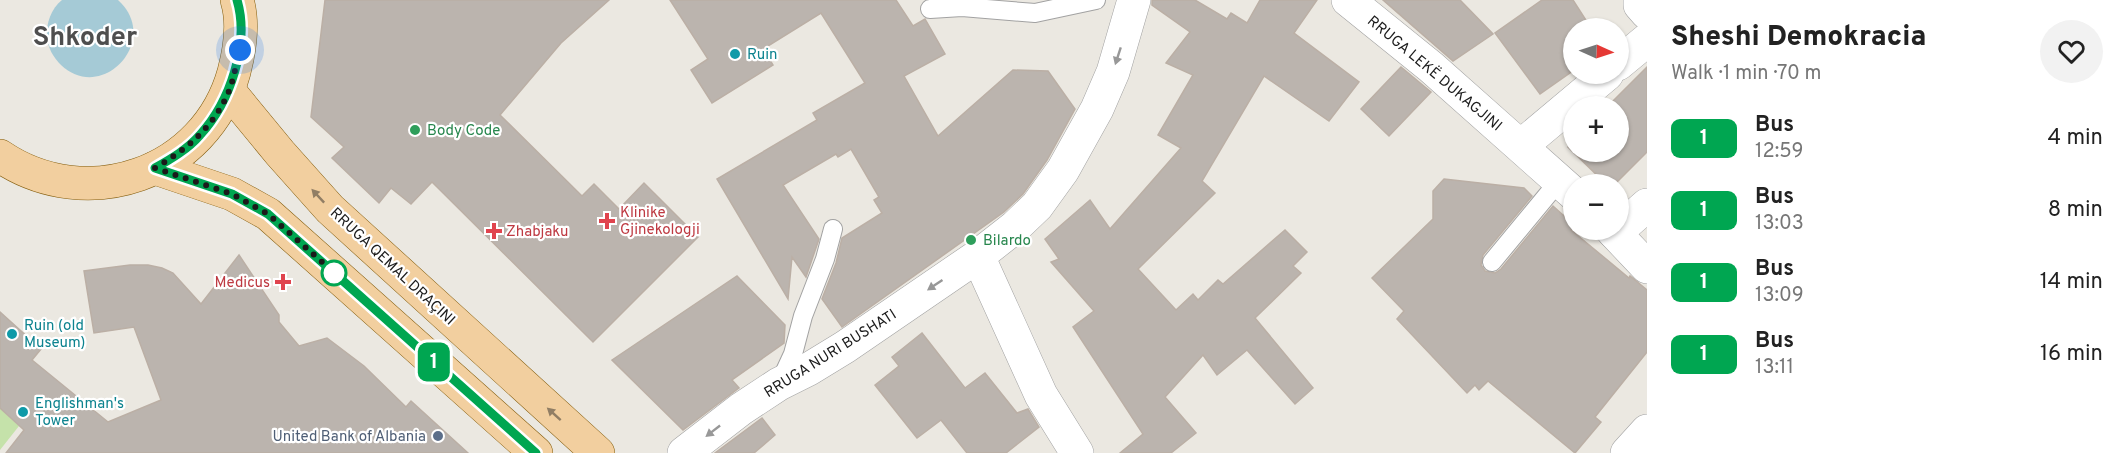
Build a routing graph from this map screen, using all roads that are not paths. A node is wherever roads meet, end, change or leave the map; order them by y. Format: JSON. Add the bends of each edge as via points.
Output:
{"nodes":[{"id":1,"x":237,"y":0,"type":"edge"},
{"id":2,"x":1096,"y":0,"type":"edge"},
{"id":3,"x":1134,"y":0,"type":"edge"},
{"id":4,"x":1348,"y":0,"type":"edge"},
{"id":5,"x":1640,"y":0,"type":"edge"},
{"id":6,"x":930,"y":9,"type":"dead end"},
{"id":7,"x":1647,"y":14,"type":"edge"},
{"id":8,"x":1647,"y":40,"type":"edge"},
{"id":9,"x":1629,"y":55,"type":"edge"},
{"id":10,"x":1595,"y":84,"type":"edge"},
{"id":11,"x":229,"y":91,"type":"junction"},
{"id":12,"x":1521,"y":146,"type":"junction"},
{"id":13,"x":0,"y":156,"type":"edge"},
{"id":14,"x":155,"y":168,"type":"junction"},
{"id":15,"x":1563,"y":184,"type":"edge"},
{"id":16,"x":1563,"y":192,"type":"edge"},
{"id":17,"x":1647,"y":205,"type":"edge"},
{"id":18,"x":1629,"y":219,"type":"edge"},
{"id":19,"x":833,"y":229,"type":"dead end"},
{"id":20,"x":1622,"y":240,"type":"edge"},
{"id":21,"x":978,"y":256,"type":"junction"},
{"id":22,"x":1491,"y":262,"type":"dead end"},
{"id":23,"x":1647,"y":267,"type":"edge"},
{"id":24,"x":779,"y":384,"type":"junction"},
{"id":25,"x":1647,"y":431,"type":"edge"},
{"id":26,"x":536,"y":453,"type":"edge"},
{"id":27,"x":598,"y":453,"type":"edge"},
{"id":28,"x":684,"y":453,"type":"edge"},
{"id":29,"x":1077,"y":453,"type":"edge"},
{"id":30,"x":1627,"y":453,"type":"edge"}],
"edges":[{"from":1,"to":11,"type":"main road","via":[[240,50]]},
{"from":2,"to":6,"type":"lane","via":[[1035,13],[962,7]]},
{"from":3,"to":21,"type":"street","name":"RRUGA NURI BUSHATI","one_way":true,"via":[[1113,72],[1084,136],[1037,206]]},
{"from":4,"to":12,"type":"street","name":"RRUGA LEKË DUKAGJINI"},
{"from":5,"to":7,"type":"street"},
{"from":8,"to":9,"type":"street"},
{"from":10,"to":12,"type":"street"},
{"from":11,"to":14,"type":"main road","via":[[199,136]]},
{"from":27,"to":11,"type":"main road","name":"RRUGA QEMAL DRAÇINI","one_way":true,"via":[[330,209]]},
{"from":12,"to":15,"type":"street","name":"RRUGA LEKË DUKAGJINI"},
{"from":13,"to":14,"type":"main road","via":[[61,182],[93,184],[124,180]]},
{"from":14,"to":26,"type":"main road","via":[[232,194],[268,214]]},
{"from":16,"to":22,"type":"lane"},
{"from":17,"to":18,"type":"street"},
{"from":19,"to":24,"type":"lane","via":[[793,354]]},
{"from":20,"to":23,"type":"street"},
{"from":21,"to":24,"type":"street","name":"RRUGA NURI BUSHATI","one_way":true,"via":[[845,347]]},
{"from":21,"to":29,"type":"street","via":[[1041,395]]},
{"from":24,"to":28,"type":"street","name":"RRUGA NURI BUSHATI","one_way":true},
{"from":25,"to":30,"type":"street"}]}
